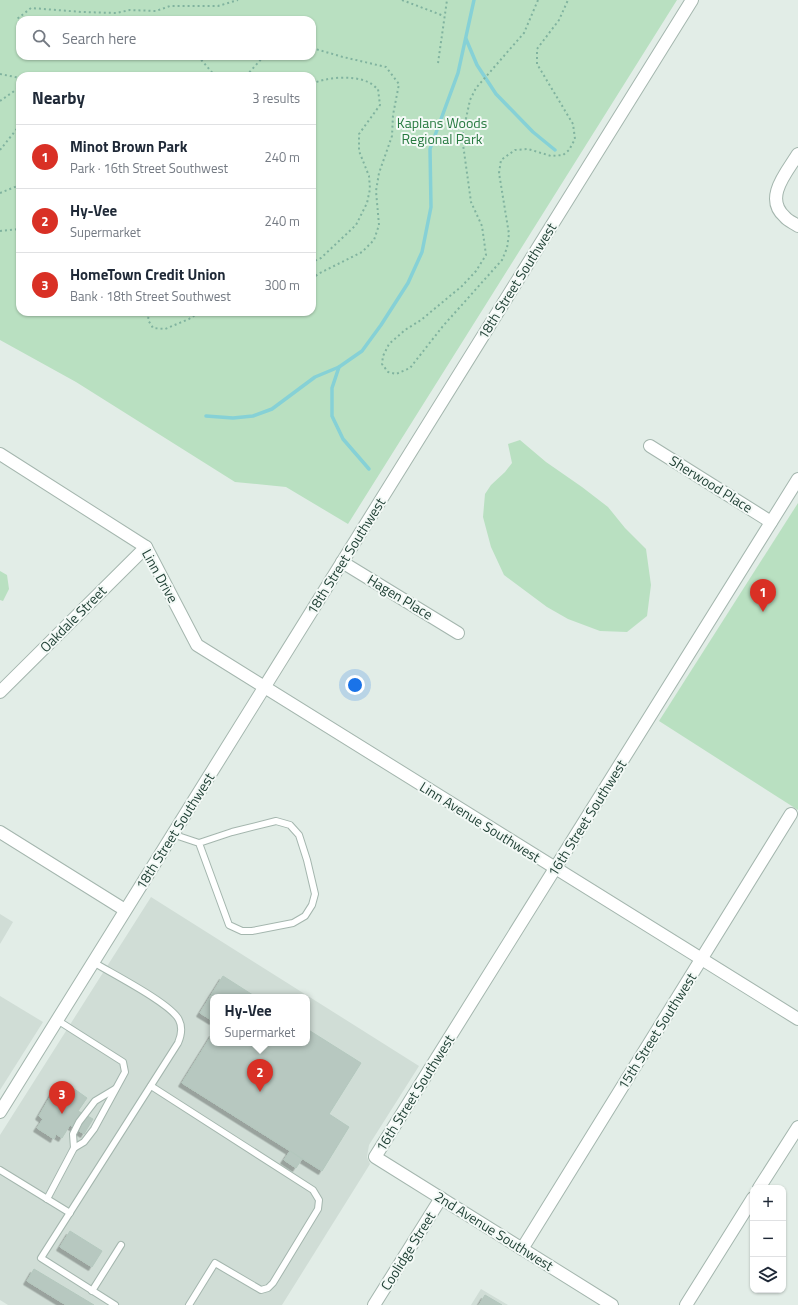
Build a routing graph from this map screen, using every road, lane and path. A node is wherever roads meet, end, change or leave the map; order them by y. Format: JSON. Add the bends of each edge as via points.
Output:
{"nodes":[{"id":1,"x":238,"y":0,"type":"edge"},
{"id":2,"x":402,"y":0,"type":"edge"},
{"id":3,"x":447,"y":0,"type":"edge"},
{"id":4,"x":538,"y":0,"type":"edge"},
{"id":5,"x":568,"y":0,"type":"edge"},
{"id":6,"x":692,"y":0,"type":"edge"},
{"id":7,"x":21,"y":16,"type":"edge"},
{"id":8,"x":444,"y":16,"type":"junction"},
{"id":9,"x":316,"y":49,"type":"edge"},
{"id":10,"x":201,"y":60,"type":"edge"},
{"id":11,"x":260,"y":60,"type":"edge"},
{"id":12,"x":438,"y":63,"type":"dead end"},
{"id":13,"x":212,"y":72,"type":"edge"},
{"id":14,"x":250,"y":72,"type":"edge"},
{"id":15,"x":0,"y":74,"type":"edge"},
{"id":16,"x":16,"y":77,"type":"edge"},
{"id":17,"x":316,"y":83,"type":"edge"},
{"id":18,"x":16,"y":90,"type":"edge"},
{"id":19,"x":0,"y":100,"type":"edge"},
{"id":20,"x":16,"y":131,"type":"edge"},
{"id":21,"x":0,"y":150,"type":"edge"},
{"id":22,"x":798,"y":154,"type":"edge"},
{"id":23,"x":16,"y":187,"type":"edge"},
{"id":24,"x":0,"y":193,"type":"edge"},
{"id":25,"x":798,"y":226,"type":"edge"},
{"id":26,"x":16,"y":229,"type":"edge"},
{"id":27,"x":0,"y":231,"type":"edge"},
{"id":28,"x":316,"y":260,"type":"edge"},
{"id":29,"x":316,"y":276,"type":"edge"},
{"id":30,"x":148,"y":316,"type":"edge"},
{"id":31,"x":194,"y":316,"type":"edge"},
{"id":32,"x":650,"y":446,"type":"dead end"},
{"id":33,"x":0,"y":454,"type":"edge"},
{"id":34,"x":798,"y":479,"type":"edge"},
{"id":35,"x":772,"y":522,"type":"junction"},
{"id":36,"x":146,"y":547,"type":"junction"},
{"id":37,"x":342,"y":562,"type":"junction"},
{"id":38,"x":458,"y":633,"type":"dead end"},
{"id":39,"x":264,"y":688,"type":"junction"},
{"id":40,"x":0,"y":692,"type":"edge"},
{"id":41,"x":791,"y":814,"type":"dead end"},
{"id":42,"x":0,"y":832,"type":"edge"},
{"id":43,"x":172,"y":834,"type":"junction"},
{"id":44,"x":199,"y":843,"type":"junction"},
{"id":45,"x":555,"y":868,"type":"junction"},
{"id":46,"x":125,"y":910,"type":"junction"},
{"id":47,"x":702,"y":959,"type":"junction"},
{"id":48,"x":93,"y":962,"type":"junction"},
{"id":49,"x":798,"y":1018,"type":"edge"},
{"id":50,"x":57,"y":1020,"type":"junction"},
{"id":51,"x":151,"y":1086,"type":"junction"},
{"id":52,"x":115,"y":1089,"type":"junction"},
{"id":53,"x":0,"y":1112,"type":"edge"},
{"id":54,"x":798,"y":1126,"type":"edge"},
{"id":55,"x":74,"y":1148,"type":"junction"},
{"id":56,"x":375,"y":1157,"type":"joint"},
{"id":57,"x":0,"y":1170,"type":"edge"},
{"id":58,"x":761,"y":1185,"type":"edge"},
{"id":59,"x":441,"y":1198,"type":"junction"},
{"id":60,"x":47,"y":1199,"type":"junction"},
{"id":61,"x":750,"y":1203,"type":"edge"},
{"id":62,"x":70,"y":1213,"type":"junction"},
{"id":63,"x":121,"y":1245,"type":"dead end"},
{"id":64,"x":522,"y":1248,"type":"junction"},
{"id":65,"x":92,"y":1291,"type":"junction"},
{"id":66,"x":115,"y":1305,"type":"edge"},
{"id":67,"x":189,"y":1305,"type":"edge"},
{"id":68,"x":374,"y":1305,"type":"edge"},
{"id":69,"x":612,"y":1305,"type":"edge"},
{"id":70,"x":686,"y":1305,"type":"edge"}],
"edges":[{"from":1,"to":7,"type":"path","via":[[218,6],[170,6],[156,11],[82,12],[31,8]]},
{"from":2,"to":8,"type":"path"},
{"from":3,"to":8,"type":"path"},
{"from":4,"to":5,"type":"path","via":[[524,33],[476,88],[470,100],[462,137],[471,202],[482,226],[486,255],[462,286],[389,344],[382,364],[388,372],[396,374],[410,368],[443,326],[502,260],[509,234],[499,173],[502,160],[515,150],[528,150],[551,156],[563,155],[575,139],[574,124],[537,64],[537,49],[560,20]]},
{"from":6,"to":37,"type":"street","name":"18th Street Southwest"},
{"from":8,"to":12,"type":"path"},
{"from":9,"to":29,"type":"path","via":[[386,67],[399,84],[392,136],[376,191],[379,226],[374,240],[362,252]]},
{"from":10,"to":13,"type":"path"},
{"from":11,"to":14,"type":"path"},
{"from":15,"to":16,"type":"path"},
{"from":17,"to":28,"type":"path","via":[[342,77],[368,82],[378,89],[380,105],[359,134],[359,151],[370,189],[367,202],[356,225]]},
{"from":18,"to":19,"type":"path"},
{"from":20,"to":21,"type":"path"},
{"from":22,"to":25,"type":"street","via":[[779,184],[775,199],[779,210]]},
{"from":23,"to":24,"type":"path"},
{"from":26,"to":27,"type":"path"},
{"from":30,"to":31,"type":"path","via":[[153,328],[164,329]]},
{"from":32,"to":35,"type":"street","name":"Sherwood Place"},
{"from":33,"to":36,"type":"street","name":"Linn Drive"},
{"from":34,"to":35,"type":"street","name":"16th Street Southwest"},
{"from":35,"to":45,"type":"street","name":"16th Street Southwest"},
{"from":36,"to":39,"type":"street","name":"Linn Drive","via":[[197,645]]},
{"from":36,"to":40,"type":"street","name":"Oakdale Street"},
{"from":37,"to":38,"type":"street","name":"Hagen Place"},
{"from":37,"to":39,"type":"street","name":"18th Street Southwest"},
{"from":39,"to":43,"type":"street","name":"18th Street Southwest"},
{"from":39,"to":45,"type":"street","name":"Linn Avenue Southwest"},
{"from":41,"to":47,"type":"street","name":"15th Street Southwest"},
{"from":42,"to":46,"type":"street"},
{"from":43,"to":44,"type":"lane"},
{"from":43,"to":46,"type":"street","name":"18th Street Southwest"},
{"from":44,"to":44,"type":"lane","via":[[276,821],[290,825],[299,835],[307,860],[315,894],[312,905],[305,916],[293,923],[252,932],[229,925]]},
{"from":45,"to":47,"type":"street","name":"Linn Avenue Southwest"},
{"from":45,"to":56,"type":"street","name":"16th Street Southwest"},
{"from":46,"to":48,"type":"street","name":"18th Street Southwest"},
{"from":47,"to":49,"type":"street","name":"Linn Avenue Southwest"},
{"from":47,"to":64,"type":"street","name":"15th Street Southwest"},
{"from":48,"to":50,"type":"street","name":"18th Street Southwest"},
{"from":48,"to":51,"type":"lane","via":[[167,1007],[180,1021],[181,1036],[178,1044]]},
{"from":50,"to":52,"type":"lane","via":[[123,1062],[125,1072]]},
{"from":50,"to":53,"type":"street","name":"18th Street Southwest"},
{"from":51,"to":62,"type":"lane"},
{"from":51,"to":67,"type":"lane","via":[[313,1190],[319,1200],[318,1209],[268,1288],[261,1290],[215,1263]]},
{"from":52,"to":55,"type":"lane","via":[[94,1130],[84,1142]]},
{"from":52,"to":55,"type":"lane","via":[[95,1101],[79,1122],[73,1134]]},
{"from":54,"to":58,"type":"street"},
{"from":55,"to":60,"type":"lane"},
{"from":56,"to":59,"type":"street","name":"2nd Avenue Southwest"},
{"from":57,"to":60,"type":"lane"},
{"from":59,"to":64,"type":"street","name":"2nd Avenue Southwest"},
{"from":59,"to":68,"type":"street","name":"Coolidge Street"},
{"from":60,"to":62,"type":"lane"},
{"from":61,"to":70,"type":"street"},
{"from":62,"to":65,"type":"lane","via":[[41,1258]]},
{"from":63,"to":65,"type":"lane"},
{"from":64,"to":69,"type":"street","name":"2nd Avenue Southwest"},
{"from":65,"to":66,"type":"lane"}]}
